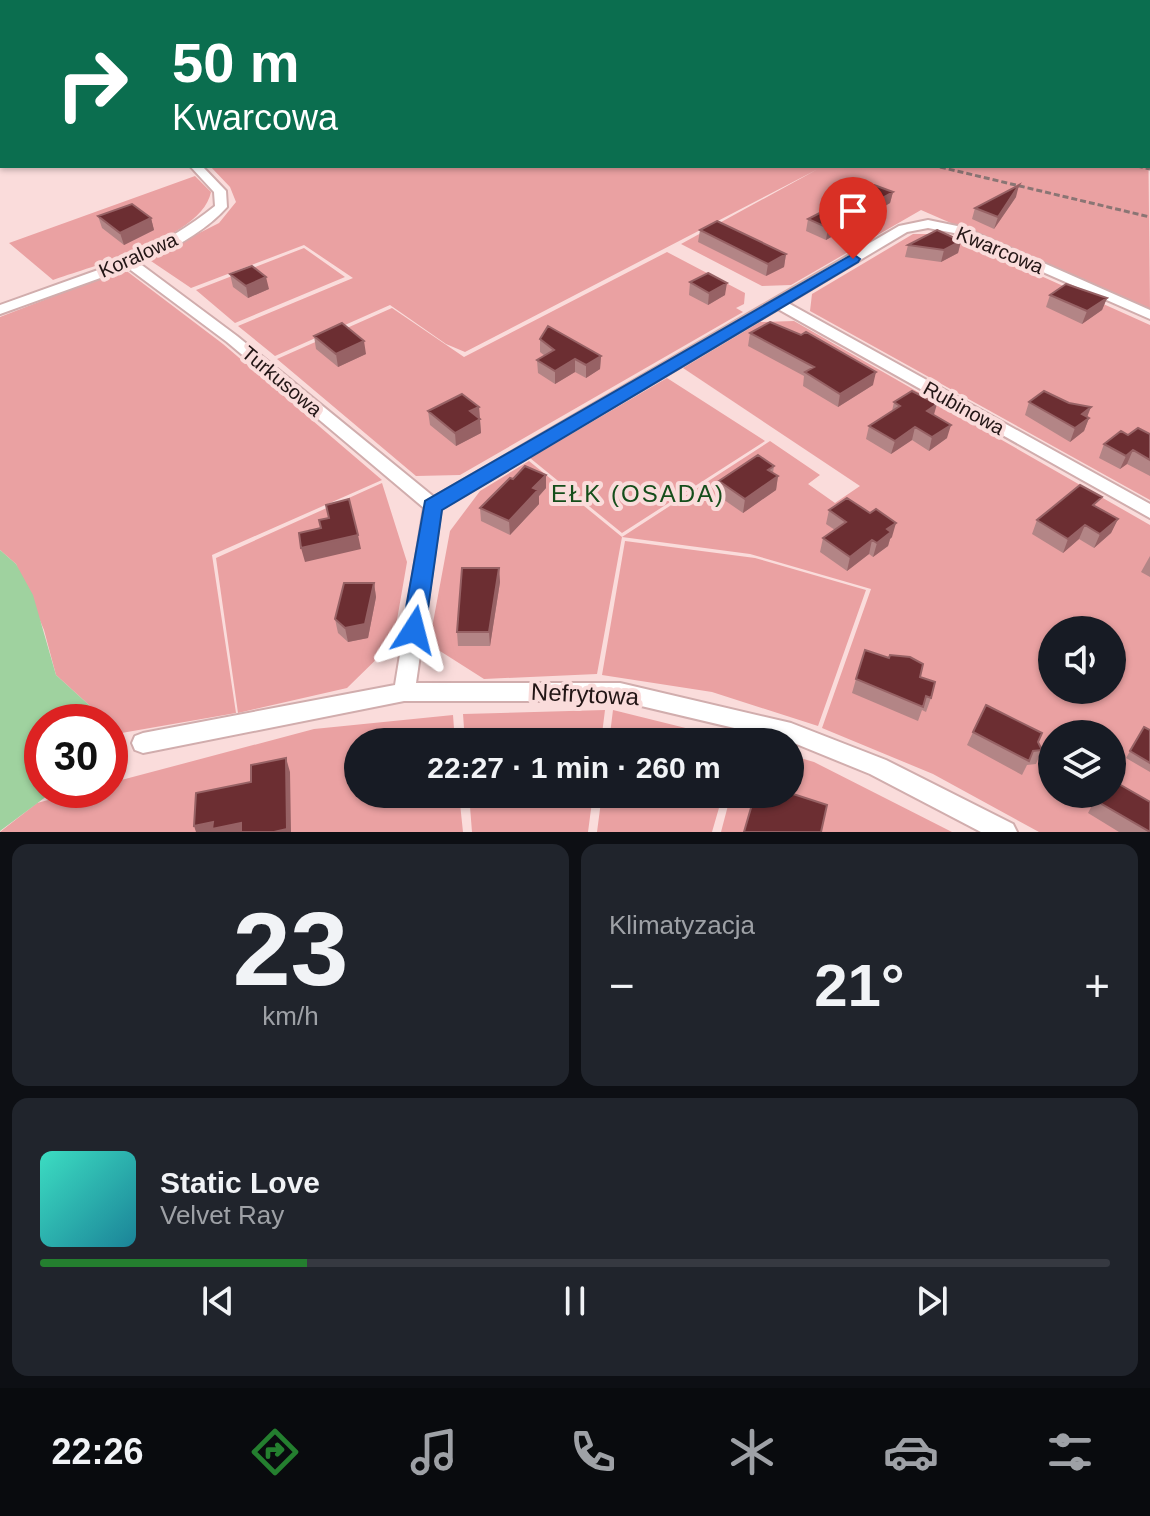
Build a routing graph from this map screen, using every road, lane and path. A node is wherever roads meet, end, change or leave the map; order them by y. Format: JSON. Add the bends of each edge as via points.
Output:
{"nodes":[{"id":1,"x":198,"y":168,"type":"edge"},
{"id":2,"x":947,"y":168,"type":"edge"},
{"id":3,"x":1150,"y":217,"type":"edge"},
{"id":4,"x":127,"y":261,"type":"junction"},
{"id":5,"x":778,"y":303,"type":"junction"},
{"id":6,"x":0,"y":310,"type":"edge"},
{"id":7,"x":1150,"y":315,"type":"edge"},
{"id":8,"x":433,"y":506,"type":"junction"},
{"id":9,"x":1150,"y":512,"type":"edge"},
{"id":10,"x":404,"y":692,"type":"junction"},
{"id":11,"x":143,"y":743,"type":"dead end"},
{"id":12,"x":1005,"y":832,"type":"edge"}],
"edges":[{"from":1,"to":4,"type":"street","name":"Koralowa","via":[[220,191],[221,207],[205,223]]},
{"from":2,"to":3,"type":"path"},
{"from":4,"to":6,"type":"street","name":"Koralowa"},
{"from":4,"to":8,"type":"street","name":"Turkusowa","via":[[232,339]]},
{"from":5,"to":7,"type":"street","name":"Kwarcowa","via":[[903,229],[928,224],[958,230]]},
{"from":5,"to":8,"type":"street","name":"Kwarcowa"},
{"from":5,"to":9,"type":"street","name":"Rubinowa"},
{"from":8,"to":10,"type":"street"},
{"from":10,"to":11,"type":"street","name":"Nefrytowa"},
{"from":10,"to":12,"type":"street","name":"Nefrytowa","via":[[620,692],[711,711],[791,732],[878,767]]}]}
